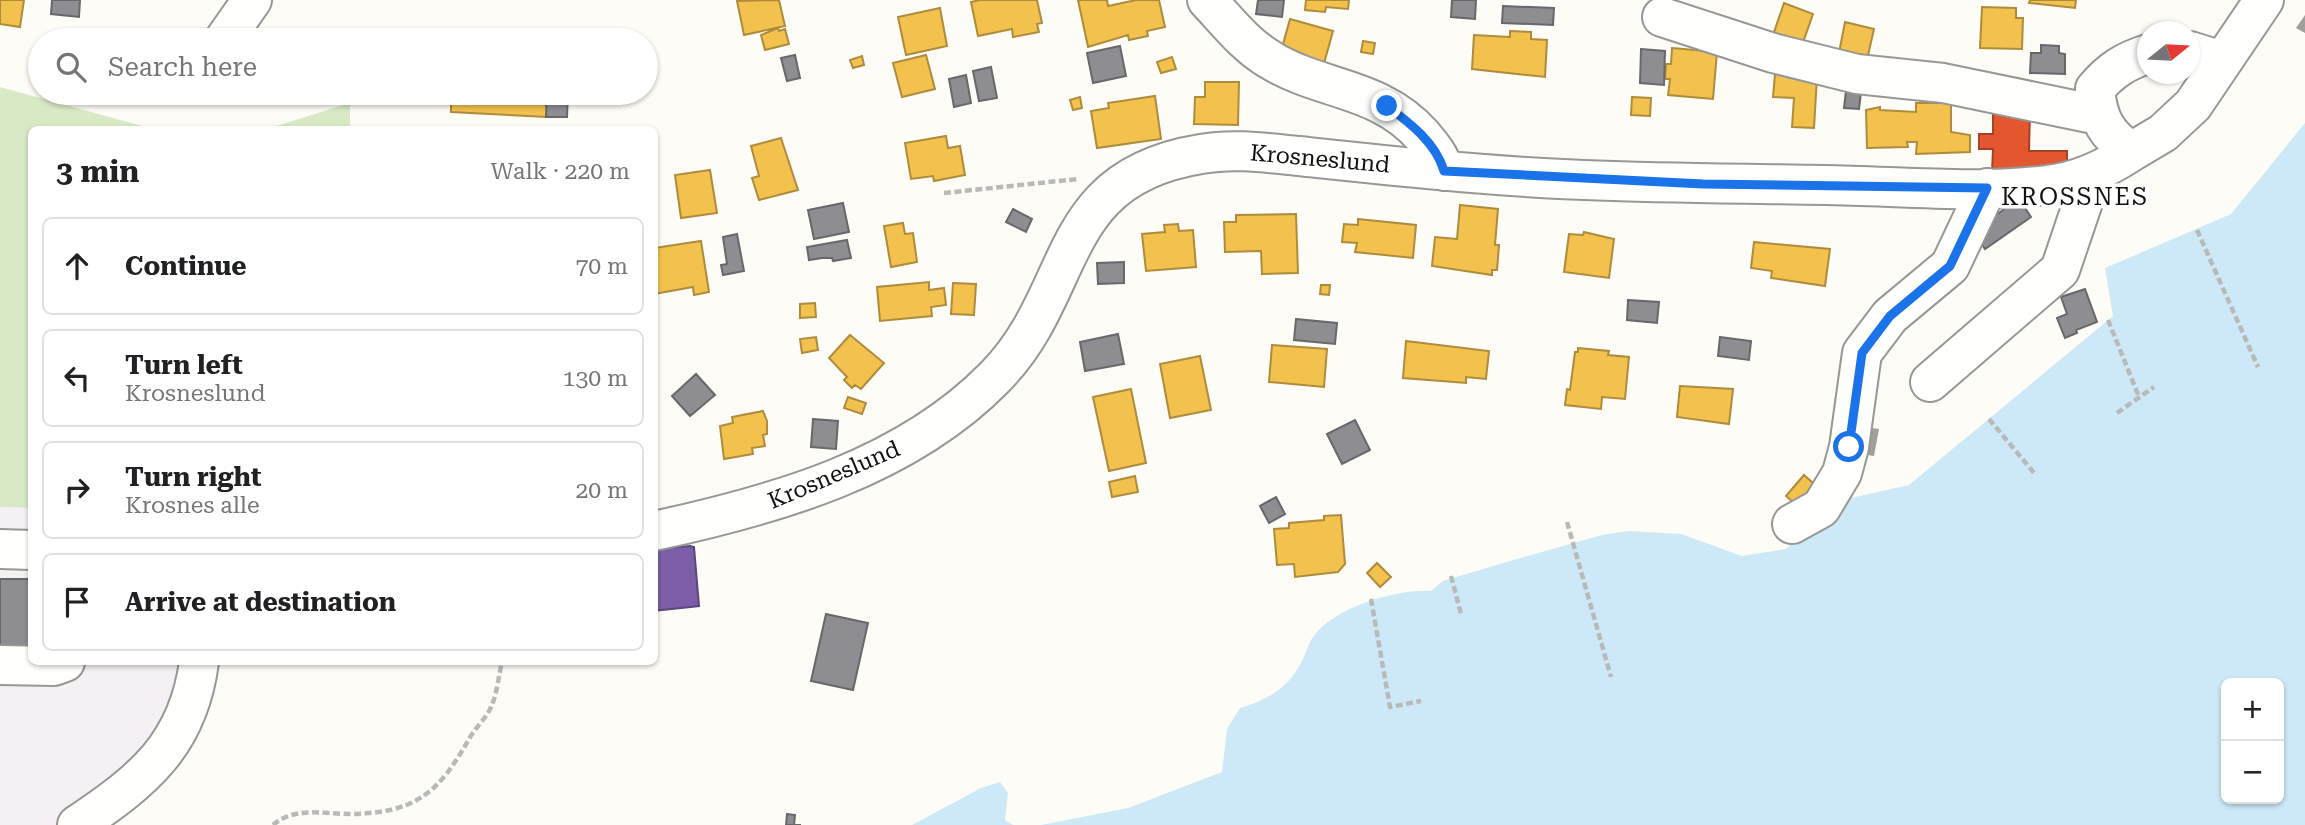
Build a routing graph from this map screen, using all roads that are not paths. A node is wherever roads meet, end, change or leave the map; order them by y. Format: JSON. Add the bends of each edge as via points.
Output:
{"nodes":[{"id":1,"x":252,"y":0,"type":"edge"},
{"id":2,"x":1207,"y":0,"type":"edge"},
{"id":3,"x":2264,"y":0,"type":"edge"},
{"id":4,"x":1662,"y":17,"type":"dead end"},
{"id":5,"x":232,"y":28,"type":"edge"},
{"id":6,"x":2206,"y":56,"type":"edge"},
{"id":7,"x":2137,"y":59,"type":"edge"},
{"id":8,"x":2098,"y":115,"type":"junction"},
{"id":9,"x":2131,"y":152,"type":"junction"},
{"id":10,"x":1444,"y":171,"type":"junction"},
{"id":11,"x":2084,"y":177,"type":"junction"},
{"id":12,"x":1987,"y":188,"type":"junction"},
{"id":13,"x":1930,"y":382,"type":"dead end"},
{"id":14,"x":1792,"y":524,"type":"dead end"},
{"id":15,"x":658,"y":530,"type":"edge"},
{"id":16,"x":0,"y":549,"type":"edge"},
{"id":17,"x":28,"y":550,"type":"edge"},
{"id":18,"x":0,"y":665,"type":"edge"},
{"id":19,"x":57,"y":665,"type":"edge"},
{"id":20,"x":198,"y":665,"type":"edge"},
{"id":21,"x":77,"y":825,"type":"edge"}],
"edges":[{"from":1,"to":5,"type":"street"},
{"from":2,"to":10,"type":"street","via":[[1268,59],[1387,106],[1426,141],[1440,157]]},
{"from":3,"to":6,"type":"street","name":"Krosneslund"},
{"from":4,"to":8,"type":"street","via":[[1857,74],[1943,83]]},
{"from":6,"to":9,"type":"street","name":"Krosneslund","via":[[2193,105],[2163,133]]},
{"from":7,"to":8,"type":"street","via":[[2109,72],[2095,89]]},
{"from":8,"to":9,"type":"street","via":[[2109,136]]},
{"from":9,"to":11,"type":"street","name":"Krosneslund"},
{"from":10,"to":12,"type":"street","name":"Krosneslund","via":[[1703,184]]},
{"from":10,"to":15,"type":"street","name":"Krosneslund","via":[[1266,153],[1207,152],[1141,170],[1105,196],[1079,228],[1040,314],[1015,354],[994,378],[933,429],[881,458],[779,499]]},
{"from":11,"to":12,"type":"street","name":"Krosneslund","via":[[2049,185]]},
{"from":11,"to":13,"type":"street","via":[[2083,202],[2060,271]]},
{"from":12,"to":14,"type":"street","via":[[1950,266],[1890,316],[1862,353],[1842,473],[1821,508]]},
{"from":16,"to":17,"type":"street"},
{"from":18,"to":19,"type":"street"},
{"from":20,"to":21,"type":"street","via":[[184,722],[155,765]]}]}
